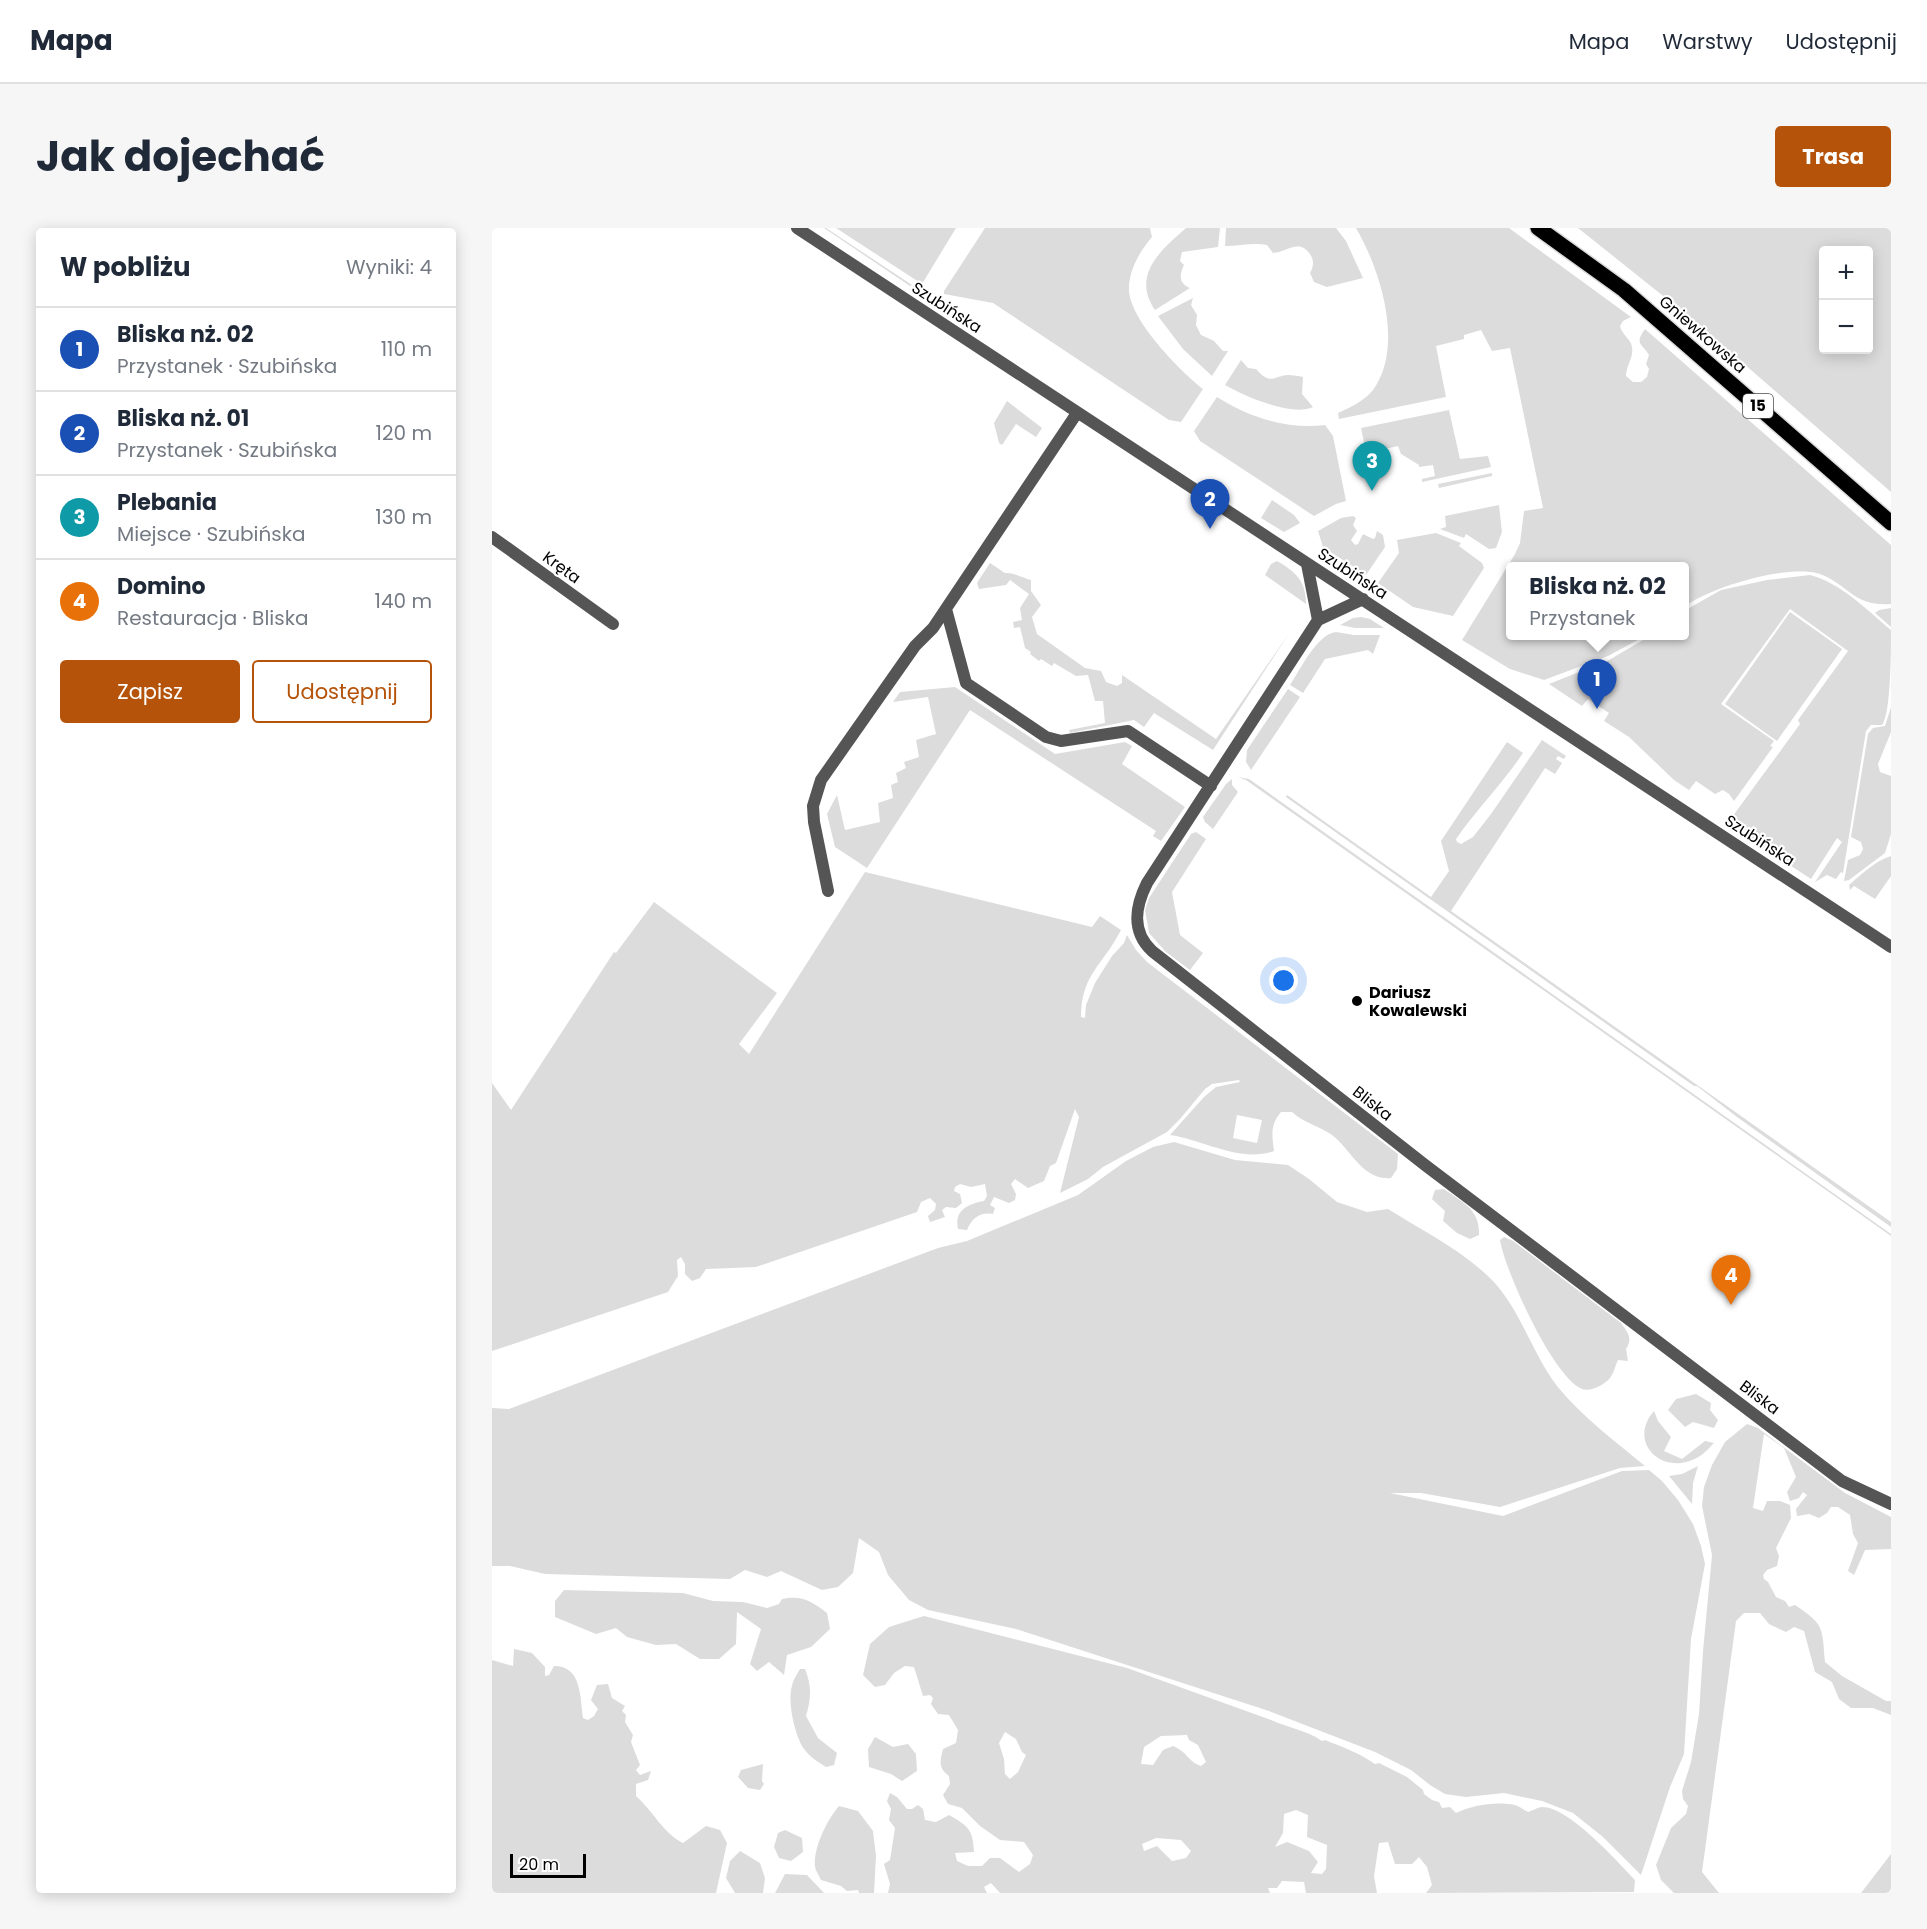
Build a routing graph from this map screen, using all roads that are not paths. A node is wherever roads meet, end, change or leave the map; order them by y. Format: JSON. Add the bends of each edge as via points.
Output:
{"nodes":[{"id":1,"x":797,"y":228,"type":"edge"},
{"id":2,"x":1538,"y":228,"type":"edge"},
{"id":3,"x":1077,"y":413,"type":"junction"},
{"id":4,"x":1891,"y":523,"type":"edge"},
{"id":5,"x":492,"y":537,"type":"edge"},
{"id":6,"x":1307,"y":564,"type":"junction"},
{"id":7,"x":1363,"y":599,"type":"junction"},
{"id":8,"x":946,"y":609,"type":"junction"},
{"id":9,"x":1318,"y":620,"type":"junction"},
{"id":10,"x":613,"y":624,"type":"dead end"},
{"id":11,"x":1210,"y":786,"type":"junction"},
{"id":12,"x":828,"y":891,"type":"dead end"},
{"id":13,"x":1891,"y":947,"type":"edge"},
{"id":14,"x":1891,"y":1504,"type":"edge"}],
"edges":[{"from":1,"to":3,"type":"street","name":"Szubińska"},
{"from":2,"to":4,"type":"main road","name":"Gniewkowska","number":"15","via":[[1624,290]]},
{"from":3,"to":6,"type":"street","name":"Szubińska"},
{"from":3,"to":8,"type":"street"},
{"from":5,"to":10,"type":"street","name":"Kręta"},
{"from":6,"to":7,"type":"street","name":"Szubińska"},
{"from":6,"to":9,"type":"street"},
{"from":7,"to":9,"type":"street"},
{"from":7,"to":13,"type":"street","name":"Szubińska"},
{"from":8,"to":11,"type":"street","via":[[966,683],[1046,737],[1061,741],[1128,731]]},
{"from":8,"to":12,"type":"street","via":[[915,645],[821,780],[813,806],[814,822]]},
{"from":9,"to":11,"type":"street","name":"Bliska"},
{"from":11,"to":14,"type":"street","name":"Bliska","via":[[1141,895],[1136,919],[1147,946],[1416,1158],[1842,1481]]}]}
